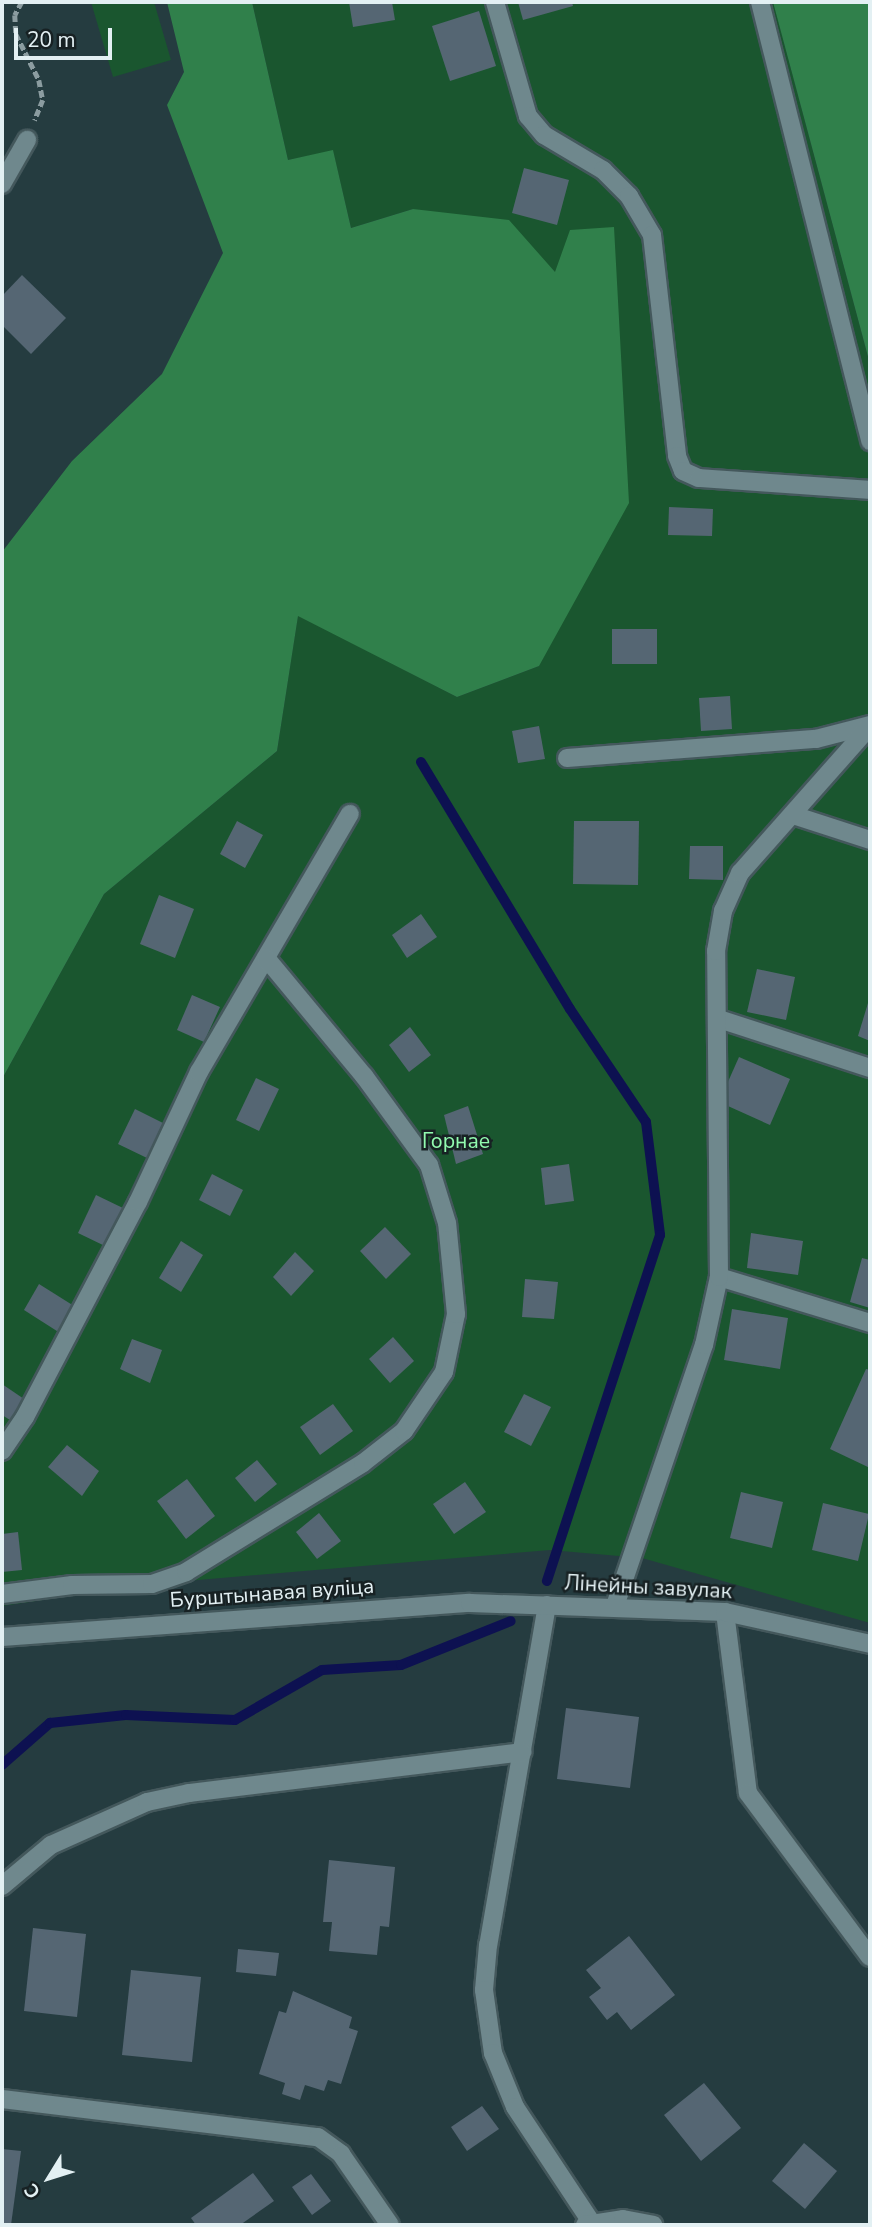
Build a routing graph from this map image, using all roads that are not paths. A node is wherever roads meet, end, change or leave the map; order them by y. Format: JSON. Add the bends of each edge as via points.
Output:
{"nodes":[{"id":1,"x":495,"y":2,"type":"edge"},
{"id":2,"x":760,"y":2,"type":"edge"},
{"id":3,"x":27,"y":140,"type":"road end"},
{"id":4,"x":2,"y":184,"type":"edge"},
{"id":5,"x":870,"y":441,"type":"edge"},
{"id":6,"x":870,"y":490,"type":"edge"},
{"id":7,"x":568,"y":758,"type":"dead end"},
{"id":8,"x":350,"y":814,"type":"dead end"},
{"id":9,"x":793,"y":815,"type":"junction"},
{"id":10,"x":870,"y":840,"type":"edge"},
{"id":11,"x":266,"y":958,"type":"junction"},
{"id":12,"x":719,"y":1020,"type":"junction"},
{"id":13,"x":870,"y":1068,"type":"edge"},
{"id":14,"x":719,"y":1277,"type":"junction"},
{"id":15,"x":870,"y":1323,"type":"edge"},
{"id":16,"x":2,"y":1451,"type":"edge"},
{"id":17,"x":2,"y":1594,"type":"edge"},
{"id":18,"x":547,"y":1605,"type":"junction"},
{"id":19,"x":615,"y":1606,"type":"junction"},
{"id":20,"x":724,"y":1612,"type":"junction"},
{"id":21,"x":2,"y":1637,"type":"edge"},
{"id":22,"x":870,"y":1644,"type":"edge"},
{"id":23,"x":522,"y":1752,"type":"junction"},
{"id":24,"x":2,"y":1886,"type":"edge"},
{"id":25,"x":870,"y":1957,"type":"edge"},
{"id":26,"x":2,"y":2099,"type":"edge"},
{"id":27,"x":588,"y":2224,"type":"edge"},
{"id":28,"x":390,"y":2225,"type":"edge"},
{"id":29,"x":653,"y":2225,"type":"edge"}],
"edges":[{"from":1,"to":6,"type":"street","via":[[528,116],[544,135],[603,170],[629,196],[652,235],[677,456],[683,471],[699,478]]},
{"from":2,"to":5,"type":"street"},
{"from":3,"to":4,"type":"street"},
{"from":7,"to":9,"type":"street","via":[[817,739],[870,726]]},
{"from":8,"to":11,"type":"street"},
{"from":9,"to":10,"type":"street"},
{"from":9,"to":12,"type":"street","via":[[740,873],[723,911],[716,951]]},
{"from":11,"to":16,"type":"street","via":[[200,1072],[138,1202],[25,1417]]},
{"from":11,"to":17,"type":"street","via":[[364,1076],[429,1165],[447,1223],[456,1314],[444,1372],[404,1431],[363,1463],[186,1572],[152,1584],[72,1585]]},
{"from":12,"to":13,"type":"street"},
{"from":12,"to":14,"type":"street"},
{"from":14,"to":15,"type":"street"},
{"from":14,"to":19,"type":"street","via":[[704,1345]]},
{"from":18,"to":19,"type":"street","name":"Лінейны завулак"},
{"from":18,"to":21,"type":"street","name":"Бурштынавая вуліца","via":[[470,1603]]},
{"from":18,"to":23,"type":"street"},
{"from":19,"to":20,"type":"street","name":"Лінейны завулак"},
{"from":20,"to":22,"type":"street","name":"Лінейны завулак"},
{"from":20,"to":25,"type":"street","via":[[748,1793]]},
{"from":23,"to":24,"type":"street","via":[[147,1802],[51,1845]]},
{"from":23,"to":27,"type":"street","via":[[484,1990],[493,2053],[516,2107]]},
{"from":26,"to":28,"type":"street","via":[[318,2137],[341,2154]]},
{"from":27,"to":29,"type":"street","via":[[623,2219]]}]}
